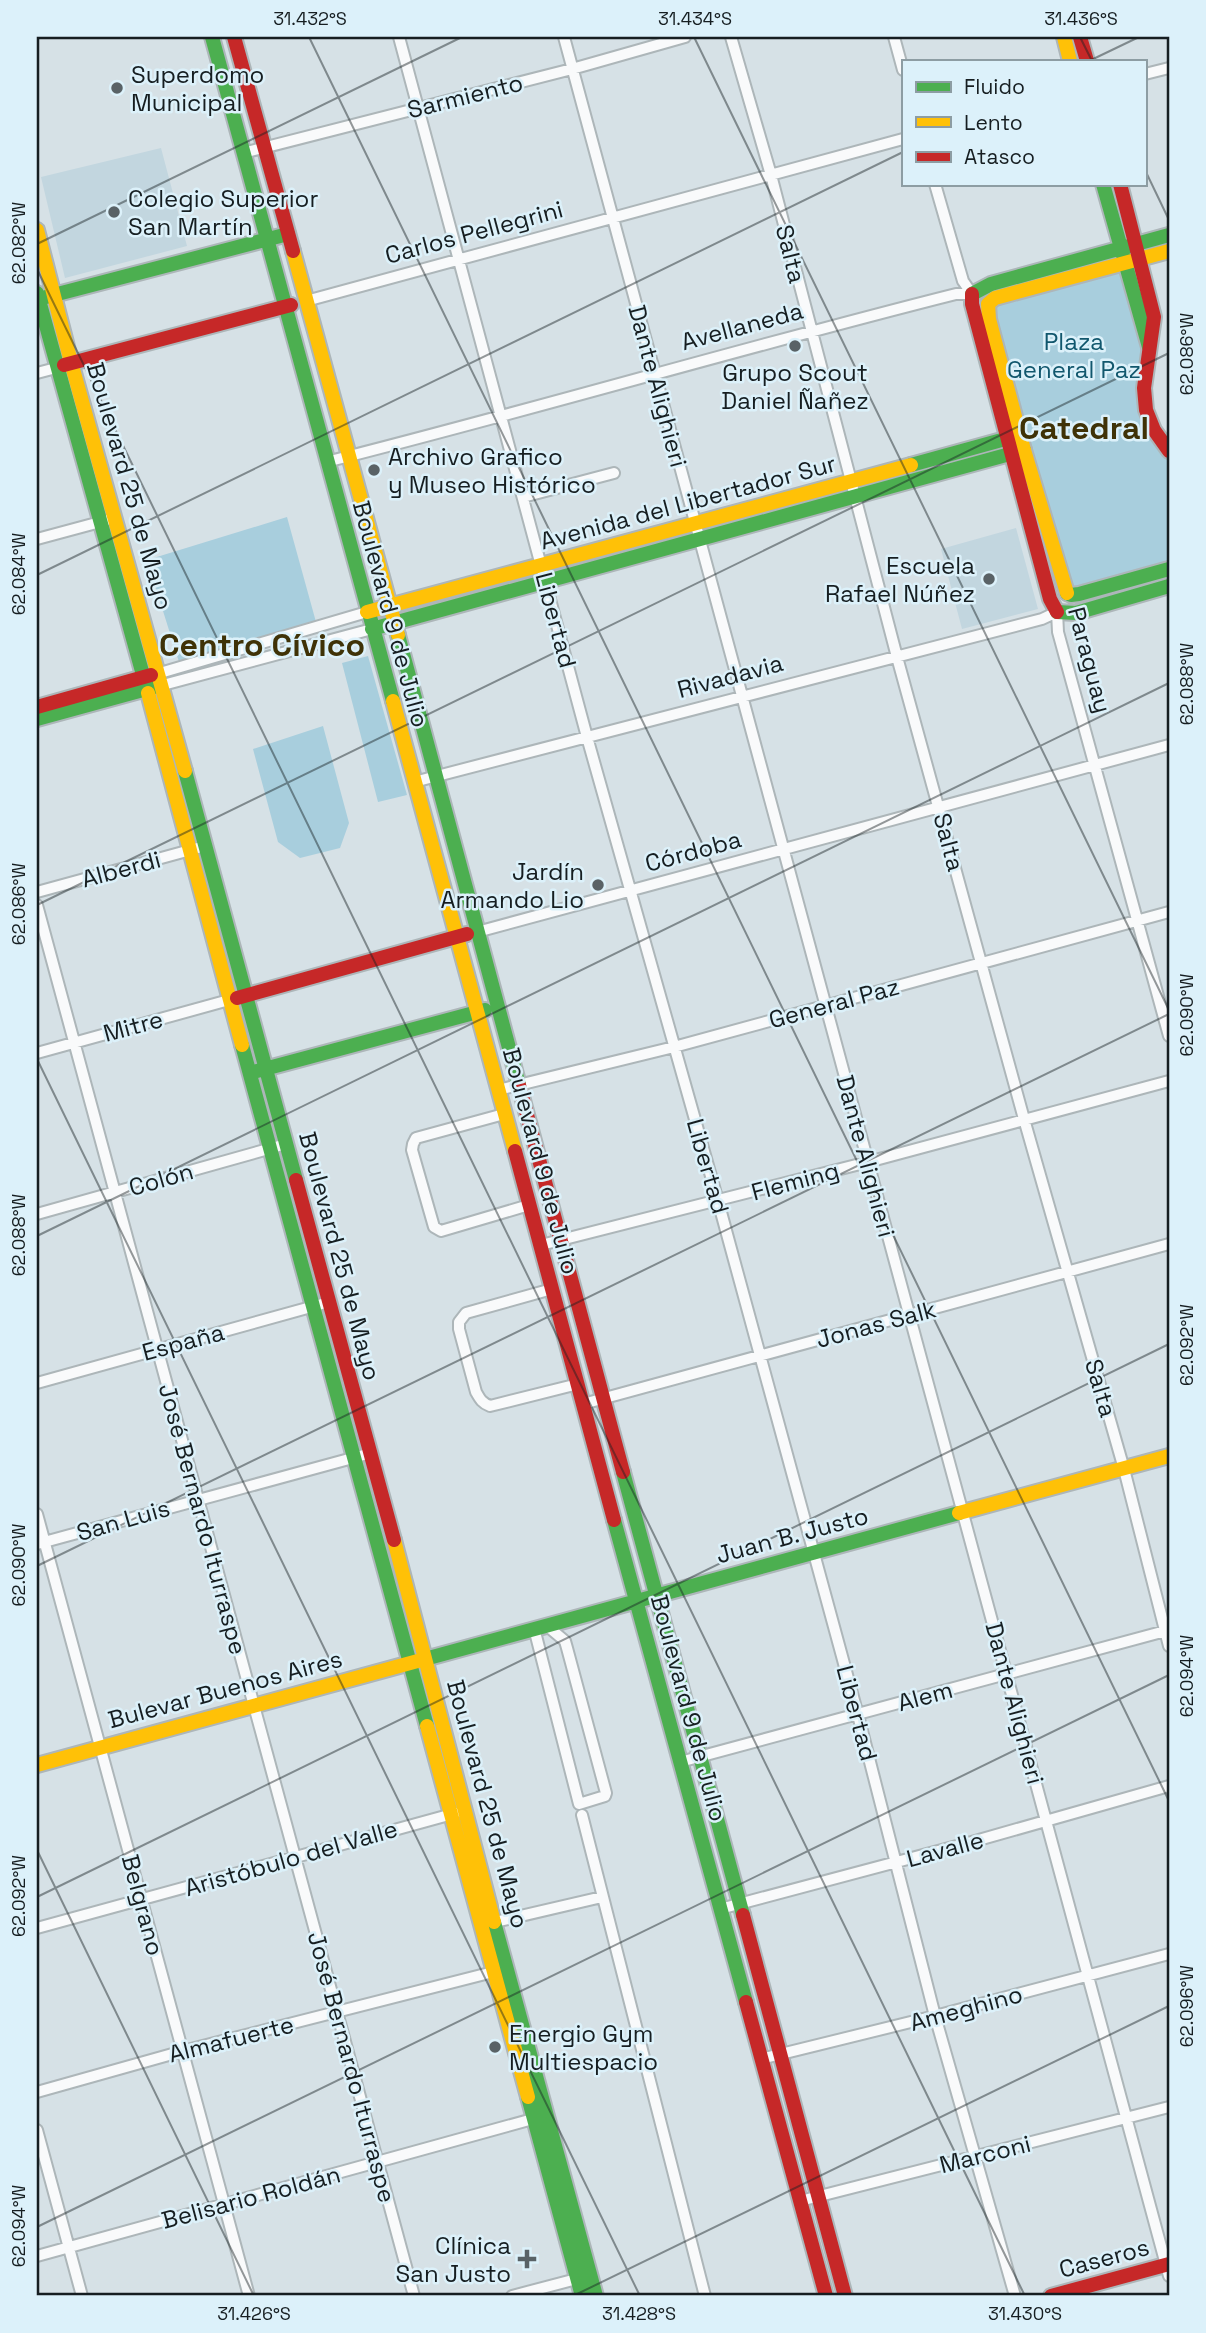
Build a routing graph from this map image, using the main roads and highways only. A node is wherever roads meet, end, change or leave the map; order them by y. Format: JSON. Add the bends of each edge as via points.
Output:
{"nodes":[{"id":1,"x":212,"y":37,"type":"edge"},
{"id":2,"x":234,"y":37,"type":"edge"},
{"id":3,"x":1063,"y":37,"type":"edge"},
{"id":4,"x":1080,"y":37,"type":"edge"},
{"id":5,"x":1070,"y":60,"type":"edge"},
{"id":6,"x":1087,"y":60,"type":"edge"},
{"id":7,"x":1104,"y":186,"type":"edge"},
{"id":8,"x":1121,"y":186,"type":"edge"},
{"id":9,"x":37,"y":230,"type":"edge"},
{"id":10,"x":288,"y":233,"type":"junction"},
{"id":11,"x":1169,"y":235,"type":"edge"},
{"id":12,"x":266,"y":239,"type":"junction"},
{"id":13,"x":1137,"y":244,"type":"junction"},
{"id":14,"x":1120,"y":248,"type":"junction"},
{"id":15,"x":1169,"y":251,"type":"edge"},
{"id":16,"x":1140,"y":260,"type":"junction"},
{"id":17,"x":1124,"y":264,"type":"junction"},
{"id":18,"x":972,"y":294,"type":"junction"},
{"id":19,"x":54,"y":295,"type":"junction"},
{"id":20,"x":37,"y":297,"type":"edge"},
{"id":21,"x":306,"y":301,"type":"junction"},
{"id":22,"x":988,"y":304,"type":"junction"},
{"id":23,"x":284,"y":307,"type":"junction"},
{"id":24,"x":1150,"y":348,"type":"junction"},
{"id":25,"x":71,"y":362,"type":"junction"},
{"id":26,"x":56,"y":368,"type":"junction"},
{"id":27,"x":1014,"y":437,"type":"junction"},
{"id":28,"x":1018,"y":452,"type":"junction"},
{"id":29,"x":1169,"y":452,"type":"edge"},
{"id":30,"x":1169,"y":569,"type":"edge"},
{"id":31,"x":1169,"y":586,"type":"edge"},
{"id":32,"x":1066,"y":593,"type":"junction"},
{"id":33,"x":389,"y":606,"type":"junction"},
{"id":34,"x":367,"y":612,"type":"junction"},
{"id":35,"x":1057,"y":612,"type":"junction"},
{"id":36,"x":394,"y":622,"type":"junction"},
{"id":37,"x":372,"y":629,"type":"junction"},
{"id":38,"x":161,"y":679,"type":"junction"},
{"id":39,"x":145,"y":683,"type":"junction"},
{"id":40,"x":37,"y":707,"type":"edge"},
{"id":41,"x":37,"y":719,"type":"edge"},
{"id":42,"x":477,"y":932,"type":"junction"},
{"id":43,"x":458,"y":937,"type":"junction"},
{"id":44,"x":246,"y":995,"type":"junction"},
{"id":45,"x":229,"y":1000,"type":"junction"},
{"id":46,"x":498,"y":1007,"type":"junction"},
{"id":47,"x":477,"y":1013,"type":"junction"},
{"id":48,"x":265,"y":1068,"type":"junction"},
{"id":49,"x":249,"y":1073,"type":"junction"},
{"id":50,"x":1169,"y":1456,"type":"edge"},
{"id":51,"x":657,"y":1595,"type":"junction"},
{"id":52,"x":636,"y":1601,"type":"junction"},
{"id":53,"x":426,"y":1658,"type":"junction"},
{"id":54,"x":409,"y":1662,"type":"junction"},
{"id":55,"x":37,"y":1765,"type":"edge"},
{"id":56,"x":458,"y":1813,"type":"junction"},
{"id":57,"x":500,"y":1970,"type":"junction"},
{"id":58,"x":1168,"y":2268,"type":"edge"},
{"id":59,"x":584,"y":2277,"type":"junction"},
{"id":60,"x":582,"y":2296,"type":"edge"},
{"id":61,"x":596,"y":2296,"type":"edge"},
{"id":62,"x":826,"y":2296,"type":"edge"},
{"id":63,"x":845,"y":2296,"type":"edge"},
{"id":64,"x":1051,"y":2296,"type":"edge"}],
"edges":[{"from":1,"to":12,"type":"main road","name":"Boulevard 9 de Julio"},
{"from":2,"to":10,"type":"main road","name":"Boulevard 9 de Julio"},
{"from":3,"to":5,"type":"main road"},
{"from":4,"to":6,"type":"main road"},
{"from":7,"to":14,"type":"main road"},
{"from":8,"to":13,"type":"main road"},
{"from":9,"to":19,"type":"main road","name":"Boulevard 25 de Mayo"},
{"from":10,"to":12,"type":"main road"},
{"from":10,"to":21,"type":"main road","name":"Boulevard 9 de Julio"},
{"from":11,"to":13,"type":"main road","name":"Avellaneda"},
{"from":12,"to":19,"type":"main road"},
{"from":12,"to":23,"type":"main road","name":"Boulevard 9 de Julio"},
{"from":13,"to":14,"type":"main road","name":"Avellaneda"},
{"from":13,"to":16,"type":"main road"},
{"from":14,"to":17,"type":"main road"},
{"from":14,"to":18,"type":"main road","name":"Avellaneda","via":[[990,284]]},
{"from":15,"to":16,"type":"main road"},
{"from":16,"to":17,"type":"main road"},
{"from":16,"to":24,"type":"main road","via":[[1154,317]]},
{"from":17,"to":22,"type":"main road","via":[[995,298]]},
{"from":17,"to":24,"type":"main road"},
{"from":18,"to":22,"type":"main road"},
{"from":18,"to":27,"type":"main road","name":"Paraguay"},
{"from":19,"to":20,"type":"main road"},
{"from":19,"to":25,"type":"main road","name":"Boulevard 25 de Mayo"},
{"from":20,"to":26,"type":"main road","name":"Boulevard 25 de Mayo"},
{"from":21,"to":23,"type":"main road","name":"Carlos Pellegrini"},
{"from":21,"to":33,"type":"main road","name":"Boulevard 9 de Julio"},
{"from":22,"to":27,"type":"main road","name":"Paraguay"},
{"from":23,"to":25,"type":"main road","name":"Carlos Pellegrini"},
{"from":23,"to":34,"type":"main road","name":"Boulevard 9 de Julio"},
{"from":24,"to":29,"type":"main road","via":[[1143,388],[1146,410]]},
{"from":25,"to":26,"type":"main road","name":"Carlos Pellegrini"},
{"from":25,"to":38,"type":"main road","name":"Boulevard 25 de Mayo"},
{"from":26,"to":39,"type":"main road","name":"Boulevard 25 de Mayo"},
{"from":27,"to":28,"type":"main road","name":"Paraguay"},
{"from":27,"to":33,"type":"main road","name":"Avenida del Libertador Sur"},
{"from":28,"to":32,"type":"main road","name":"Paraguay"},
{"from":28,"to":35,"type":"main road","name":"Paraguay","via":[[1050,599]]},
{"from":28,"to":36,"type":"main road","name":"Avenida del Libertador Sur"},
{"from":30,"to":32,"type":"main road","via":[[1079,594]]},
{"from":31,"to":35,"type":"main road","name":"Rivadavia","via":[[1076,613]]},
{"from":32,"to":35,"type":"main road"},
{"from":33,"to":34,"type":"main road","name":"Avenida del Libertador Sur"},
{"from":33,"to":36,"type":"main road","name":"Boulevard 9 de Julio"},
{"from":34,"to":37,"type":"main road","name":"Boulevard 9 de Julio"},
{"from":36,"to":37,"type":"main road","name":"Avenida del Libertador Sur"},
{"from":36,"to":42,"type":"main road","name":"Boulevard 9 de Julio"},
{"from":37,"to":43,"type":"main road","name":"Boulevard 9 de Julio"},
{"from":38,"to":39,"type":"main road"},
{"from":38,"to":44,"type":"main road","name":"Boulevard 25 de Mayo"},
{"from":39,"to":40,"type":"main road"},
{"from":39,"to":41,"type":"main road"},
{"from":39,"to":45,"type":"main road","name":"Boulevard 25 de Mayo"},
{"from":42,"to":43,"type":"main road","name":"Córdoba"},
{"from":42,"to":46,"type":"main road","name":"Boulevard 9 de Julio"},
{"from":43,"to":44,"type":"main road","name":"Córdoba"},
{"from":43,"to":47,"type":"main road","name":"Boulevard 9 de Julio"},
{"from":44,"to":45,"type":"main road","name":"Córdoba"},
{"from":44,"to":48,"type":"main road","name":"Boulevard 25 de Mayo"},
{"from":45,"to":49,"type":"main road","name":"Boulevard 25 de Mayo"},
{"from":46,"to":47,"type":"main road"},
{"from":46,"to":51,"type":"main road","name":"Boulevard 9 de Julio"},
{"from":47,"to":48,"type":"main road"},
{"from":47,"to":52,"type":"main road","name":"Boulevard 9 de Julio"},
{"from":48,"to":49,"type":"main road"},
{"from":48,"to":53,"type":"main road","name":"Boulevard 25 de Mayo"},
{"from":49,"to":54,"type":"main road","name":"Boulevard 25 de Mayo"},
{"from":50,"to":51,"type":"main road","name":"Juan B. Justo"},
{"from":51,"to":52,"type":"main road","name":"Juan B. Justo"},
{"from":51,"to":63,"type":"main road","name":"Boulevard 9 de Julio"},
{"from":52,"to":53,"type":"main road","name":"Juan B. Justo"},
{"from":52,"to":62,"type":"main road","name":"Boulevard 9 de Julio"},
{"from":53,"to":54,"type":"main road","name":"Bulevar Buenos Aires"},
{"from":53,"to":56,"type":"main road","name":"Boulevard 25 de Mayo"},
{"from":54,"to":55,"type":"main road","name":"Bulevar Buenos Aires"},
{"from":54,"to":56,"type":"main road","name":"Boulevard 25 de Mayo"},
{"from":56,"to":57,"type":"main road","name":"Boulevard 25 de Mayo"},
{"from":56,"to":57,"type":"main road","name":"Boulevard 25 de Mayo","via":[[495,1922]]},
{"from":57,"to":59,"type":"main road","name":"Boulevard 25 de Mayo"},
{"from":58,"to":64,"type":"main road","name":"Caseros"},
{"from":59,"to":60,"type":"main road","name":"Boulevard 25 de Mayo"},
{"from":59,"to":61,"type":"main road","name":"Boulevard 25 de Mayo"}]}
